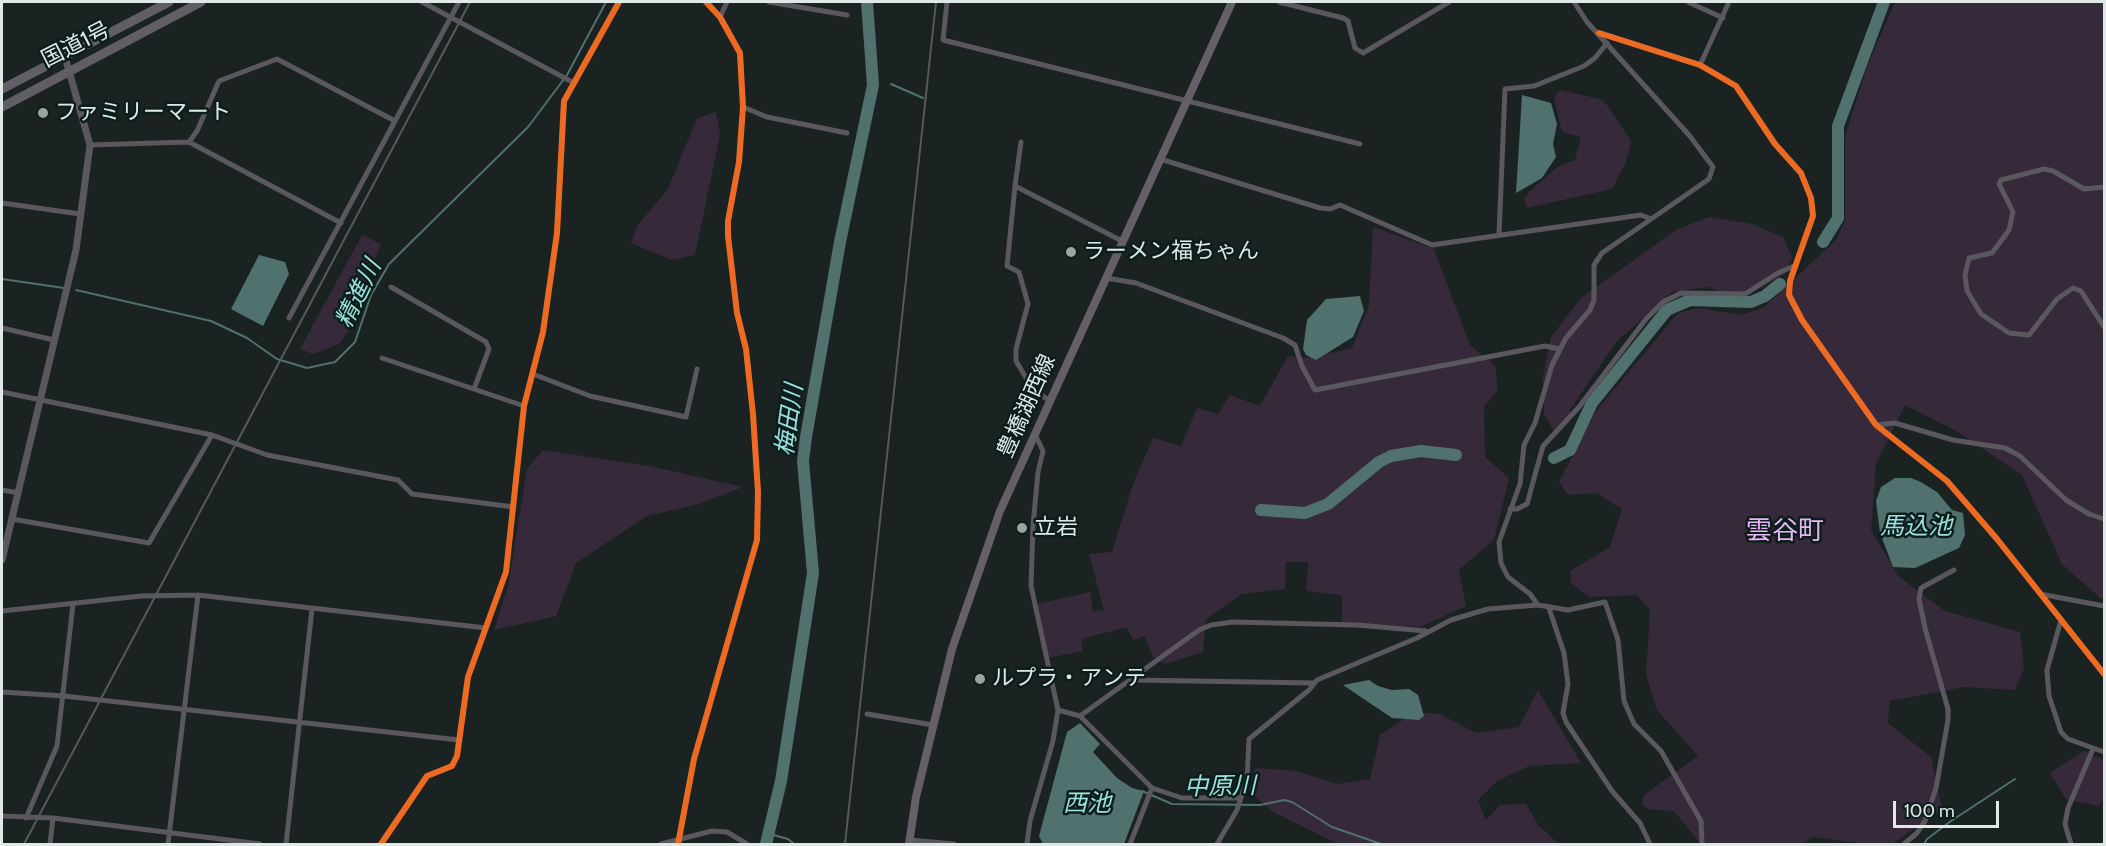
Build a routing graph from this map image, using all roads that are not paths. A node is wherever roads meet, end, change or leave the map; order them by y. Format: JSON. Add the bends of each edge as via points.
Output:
{"nodes":[{"id":1,"x":170,"y":2,"type":"edge"},
{"id":2,"x":201,"y":2,"type":"edge"},
{"id":3,"x":422,"y":2,"type":"edge"},
{"id":4,"x":459,"y":2,"type":"edge"},
{"id":5,"x":619,"y":2,"type":"edge"},
{"id":6,"x":706,"y":2,"type":"edge"},
{"id":7,"x":727,"y":2,"type":"edge"},
{"id":8,"x":769,"y":2,"type":"edge"},
{"id":9,"x":947,"y":2,"type":"edge"},
{"id":10,"x":1232,"y":2,"type":"edge"},
{"id":11,"x":1280,"y":2,"type":"edge"},
{"id":12,"x":1449,"y":2,"type":"edge"},
{"id":13,"x":1574,"y":2,"type":"edge"},
{"id":14,"x":1688,"y":2,"type":"edge"},
{"id":15,"x":1729,"y":2,"type":"edge"},
{"id":16,"x":847,"y":15,"type":"dead end"},
{"id":17,"x":450,"y":17,"type":"junction"},
{"id":18,"x":720,"y":17,"type":"junction"},
{"id":19,"x":1723,"y":18,"type":"junction"},
{"id":20,"x":1599,"y":33,"type":"junction"},
{"id":21,"x":1607,"y":43,"type":"junction"},
{"id":22,"x":65,"y":57,"type":"junction"},
{"id":23,"x":1700,"y":65,"type":"junction"},
{"id":24,"x":70,"y":70,"type":"junction"},
{"id":25,"x":573,"y":83,"type":"junction"},
{"id":26,"x":2,"y":89,"type":"edge"},
{"id":27,"x":1187,"y":99,"type":"junction"},
{"id":28,"x":2,"y":106,"type":"edge"},
{"id":29,"x":743,"y":107,"type":"junction"},
{"id":30,"x":395,"y":121,"type":"junction"},
{"id":31,"x":848,"y":134,"type":"dead end"},
{"id":32,"x":189,"y":141,"type":"junction"},
{"id":33,"x":1021,"y":142,"type":"dead end"},
{"id":34,"x":1360,"y":144,"type":"dead end"},
{"id":35,"x":90,"y":146,"type":"junction"},
{"id":36,"x":1160,"y":159,"type":"junction"},
{"id":37,"x":1015,"y":186,"type":"junction"},
{"id":38,"x":2104,"y":187,"type":"edge"},
{"id":39,"x":2,"y":203,"type":"edge"},
{"id":40,"x":80,"y":214,"type":"junction"},
{"id":41,"x":1649,"y":218,"type":"junction"},
{"id":42,"x":340,"y":223,"type":"junction"},
{"id":43,"x":1499,"y":235,"type":"junction"},
{"id":44,"x":1122,"y":241,"type":"junction"},
{"id":45,"x":1794,"y":266,"type":"junction"},
{"id":46,"x":1106,"y":278,"type":"junction"},
{"id":47,"x":391,"y":288,"type":"dead end"},
{"id":48,"x":289,"y":318,"type":"dead end"},
{"id":49,"x":2104,"y":327,"type":"edge"},
{"id":50,"x":2,"y":328,"type":"edge"},
{"id":51,"x":54,"y":340,"type":"junction"},
{"id":52,"x":1559,"y":349,"type":"junction"},
{"id":53,"x":382,"y":358,"type":"dead end"},
{"id":54,"x":697,"y":369,"type":"dead end"},
{"id":55,"x":533,"y":374,"type":"junction"},
{"id":56,"x":474,"y":389,"type":"junction"},
{"id":57,"x":2,"y":392,"type":"edge"},
{"id":58,"x":1049,"y":400,"type":"junction"},
{"id":59,"x":39,"y":401,"type":"junction"},
{"id":60,"x":524,"y":406,"type":"junction"},
{"id":61,"x":1876,"y":424,"type":"junction"},
{"id":62,"x":1035,"y":433,"type":"junction"},
{"id":63,"x":212,"y":435,"type":"junction"},
{"id":64,"x":2,"y":490,"type":"edge"},
{"id":65,"x":19,"y":494,"type":"junction"},
{"id":66,"x":514,"y":507,"type":"junction"},
{"id":67,"x":1510,"y":508,"type":"junction"},
{"id":68,"x":12,"y":519,"type":"junction"},
{"id":69,"x":2104,"y":519,"type":"edge"},
{"id":70,"x":2,"y":560,"type":"edge"},
{"id":71,"x":1954,"y":570,"type":"dead end"},
{"id":72,"x":2040,"y":594,"type":"junction"},
{"id":73,"x":198,"y":596,"type":"junction"},
{"id":74,"x":73,"y":604,"type":"junction"},
{"id":75,"x":1538,"y":605,"type":"junction"},
{"id":76,"x":2104,"y":606,"type":"edge"},
{"id":77,"x":1549,"y":608,"type":"junction"},
{"id":78,"x":312,"y":609,"type":"junction"},
{"id":79,"x":2,"y":611,"type":"edge"},
{"id":80,"x":2061,"y":620,"type":"junction"},
{"id":81,"x":486,"y":628,"type":"junction"},
{"id":82,"x":1426,"y":631,"type":"junction"},
{"id":83,"x":2104,"y":674,"type":"edge"},
{"id":84,"x":1131,"y":680,"type":"junction"},
{"id":85,"x":1313,"y":682,"type":"junction"},
{"id":86,"x":2,"y":692,"type":"edge"},
{"id":87,"x":64,"y":696,"type":"junction"},
{"id":88,"x":1058,"y":710,"type":"junction"},
{"id":89,"x":182,"y":711,"type":"junction"},
{"id":90,"x":867,"y":714,"type":"dead end"},
{"id":91,"x":1080,"y":716,"type":"junction"},
{"id":92,"x":300,"y":723,"type":"junction"},
{"id":93,"x":933,"y":725,"type":"junction"},
{"id":94,"x":459,"y":740,"type":"junction"},
{"id":95,"x":2093,"y":749,"type":"junction"},
{"id":96,"x":2104,"y":752,"type":"edge"},
{"id":97,"x":1151,"y":789,"type":"junction"},
{"id":98,"x":1239,"y":800,"type":"junction"},
{"id":99,"x":2,"y":816,"type":"edge"},
{"id":100,"x":26,"y":818,"type":"junction"},
{"id":101,"x":53,"y":818,"type":"junction"},
{"id":102,"x":169,"y":833,"type":"junction"},
{"id":103,"x":678,"y":842,"type":"edge"},
{"id":104,"x":910,"y":842,"type":"edge"},
{"id":105,"x":50,"y":844,"type":"edge"},
{"id":106,"x":168,"y":844,"type":"edge"},
{"id":107,"x":260,"y":844,"type":"edge"},
{"id":108,"x":286,"y":844,"type":"edge"},
{"id":109,"x":381,"y":844,"type":"edge"},
{"id":110,"x":662,"y":844,"type":"edge"},
{"id":111,"x":747,"y":844,"type":"edge"},
{"id":112,"x":954,"y":844,"type":"edge"},
{"id":113,"x":1027,"y":844,"type":"edge"},
{"id":114,"x":1130,"y":844,"type":"edge"},
{"id":115,"x":1217,"y":844,"type":"edge"},
{"id":116,"x":1650,"y":844,"type":"edge"},
{"id":117,"x":1702,"y":844,"type":"edge"},
{"id":118,"x":1904,"y":844,"type":"edge"},
{"id":119,"x":2071,"y":844,"type":"edge"}],
"edges":[{"from":1,"to":22,"type":"highway","name":"国道1号"},
{"from":2,"to":24,"type":"highway","name":"国道1号"},
{"from":3,"to":17,"type":"street"},
{"from":4,"to":17,"type":"street"},
{"from":5,"to":25,"type":"street"},
{"from":6,"to":18,"type":"street"},
{"from":7,"to":18,"type":"street"},
{"from":8,"to":16,"type":"street"},
{"from":9,"to":27,"type":"street","via":[[943,40]]},
{"from":10,"to":27,"type":"main road","name":"豊橋湖西線"},
{"from":11,"to":12,"type":"street","via":[[1348,21],[1355,48],[1363,53]]},
{"from":13,"to":20,"type":"street"},
{"from":14,"to":19,"type":"street"},
{"from":15,"to":19,"type":"street"},
{"from":17,"to":25,"type":"street"},
{"from":17,"to":30,"type":"street"},
{"from":18,"to":29,"type":"street","via":[[740,53]]},
{"from":19,"to":23,"type":"street"},
{"from":20,"to":21,"type":"street"},
{"from":20,"to":23,"type":"street"},
{"from":21,"to":41,"type":"street","via":[[1713,167],[1709,179]]},
{"from":21,"to":43,"type":"street","via":[[1584,66],[1534,86],[1505,89]]},
{"from":22,"to":24,"type":"street"},
{"from":22,"to":26,"type":"highway","name":"国道1号"},
{"from":23,"to":45,"type":"street","via":[[1736,86],[1800,173],[1811,198],[1813,216]]},
{"from":24,"to":28,"type":"highway","name":"国道1号"},
{"from":24,"to":35,"type":"street"},
{"from":25,"to":55,"type":"street","via":[[562,110],[557,233]]},
{"from":27,"to":34,"type":"street"},
{"from":27,"to":36,"type":"main road","name":"豊橋湖西線"},
{"from":29,"to":31,"type":"street","via":[[767,117]]},
{"from":29,"to":103,"type":"street","via":[[728,236],[753,414],[757,540],[694,759]]},
{"from":30,"to":32,"type":"street","via":[[277,59],[219,81]]},
{"from":30,"to":42,"type":"street"},
{"from":32,"to":35,"type":"street"},
{"from":32,"to":42,"type":"street"},
{"from":33,"to":37,"type":"street"},
{"from":35,"to":40,"type":"street"},
{"from":36,"to":43,"type":"street","via":[[1320,208],[1340,205],[1432,245]]},
{"from":36,"to":44,"type":"main road","name":"豊橋湖西線"},
{"from":37,"to":44,"type":"street"},
{"from":37,"to":58,"type":"street","via":[[1007,266],[1019,272],[1028,304],[1016,361],[1035,391]]},
{"from":38,"to":49,"type":"street","via":[[2084,189],[2044,169],[2001,180],[1999,184],[2013,212],[2009,230],[1992,253],[1969,258],[1965,274],[1967,291],[1977,308],[1992,324],[2009,333],[2029,335],[2057,299],[2073,288],[2081,291]]},
{"from":39,"to":40,"type":"street"},
{"from":40,"to":51,"type":"street","via":[[76,250]]},
{"from":41,"to":43,"type":"street","via":[[1641,215]]},
{"from":41,"to":52,"type":"street","via":[[1602,253],[1594,266],[1594,300],[1590,310]]},
{"from":42,"to":48,"type":"street"},
{"from":44,"to":46,"type":"main road","name":"豊橋湖西線"},
{"from":45,"to":61,"type":"street","via":[[1789,296],[1794,308]]},
{"from":45,"to":67,"type":"street","via":[[1745,294],[1681,293],[1663,302],[1580,407],[1543,446],[1527,504]]},
{"from":46,"to":52,"type":"street","via":[[1136,283],[1283,338],[1295,345],[1315,390],[1545,346]]},
{"from":46,"to":58,"type":"main road","name":"豊橋湖西線"},
{"from":47,"to":56,"type":"street","via":[[486,342],[489,349]]},
{"from":50,"to":51,"type":"street"},
{"from":51,"to":59,"type":"street"},
{"from":52,"to":67,"type":"street","via":[[1524,445],[1520,484]]},
{"from":53,"to":56,"type":"street"},
{"from":54,"to":55,"type":"street","via":[[686,417],[590,396]]},
{"from":55,"to":60,"type":"street"},
{"from":56,"to":60,"type":"street"},
{"from":57,"to":59,"type":"street"},
{"from":58,"to":62,"type":"main road","name":"豊橋湖西線"},
{"from":59,"to":63,"type":"street"},
{"from":59,"to":65,"type":"street"},
{"from":60,"to":66,"type":"street"},
{"from":61,"to":69,"type":"street","via":[[1895,423],[1953,440],[2005,448],[2020,456],[2066,500]]},
{"from":61,"to":72,"type":"street","via":[[1947,481]]},
{"from":62,"to":88,"type":"street","via":[[1043,451],[1033,526],[1031,586]]},
{"from":62,"to":93,"type":"main road","name":"豊橋湖西線","via":[[973,584]]},
{"from":63,"to":66,"type":"street","via":[[267,455],[398,480],[412,494]]},
{"from":63,"to":68,"type":"street","via":[[149,543]]},
{"from":64,"to":65,"type":"street"},
{"from":65,"to":68,"type":"street"},
{"from":66,"to":81,"type":"street","via":[[506,572]]},
{"from":67,"to":75,"type":"street","via":[[1499,543],[1501,563],[1508,577]]},
{"from":68,"to":70,"type":"street"},
{"from":71,"to":118,"type":"street","via":[[1921,588],[1919,599],[1948,720],[1929,810],[1917,833]]},
{"from":72,"to":76,"type":"street"},
{"from":72,"to":80,"type":"street"},
{"from":73,"to":74,"type":"street","via":[[141,596]]},
{"from":73,"to":78,"type":"street"},
{"from":73,"to":89,"type":"street"},
{"from":74,"to":79,"type":"street"},
{"from":74,"to":87,"type":"street"},
{"from":75,"to":77,"type":"street"},
{"from":75,"to":82,"type":"street","via":[[1488,609]]},
{"from":77,"to":116,"type":"street","via":[[1564,653],[1568,684],[1563,713],[1566,722],[1612,791],[1640,823]]},
{"from":77,"to":117,"type":"street","via":[[1568,610],[1605,602],[1617,640],[1624,701],[1634,724],[1661,751],[1701,821]]},
{"from":78,"to":81,"type":"street"},
{"from":78,"to":92,"type":"street"},
{"from":80,"to":83,"type":"street"},
{"from":80,"to":95,"type":"street","via":[[2047,670],[2049,696],[2061,732]]},
{"from":81,"to":94,"type":"street","via":[[468,677]]},
{"from":82,"to":84,"type":"street","via":[[1233,622],[1199,630]]},
{"from":82,"to":85,"type":"street"},
{"from":84,"to":85,"type":"street"},
{"from":84,"to":91,"type":"street","via":[[1120,684]]},
{"from":85,"to":98,"type":"street","via":[[1309,690],[1249,739],[1247,779]]},
{"from":86,"to":87,"type":"street"},
{"from":87,"to":89,"type":"street"},
{"from":87,"to":100,"type":"street","via":[[57,746]]},
{"from":88,"to":91,"type":"street"},
{"from":88,"to":113,"type":"street"},
{"from":89,"to":92,"type":"street"},
{"from":89,"to":102,"type":"street"},
{"from":90,"to":93,"type":"street"},
{"from":91,"to":97,"type":"street"},
{"from":92,"to":94,"type":"street"},
{"from":92,"to":108,"type":"street"},
{"from":93,"to":104,"type":"main road","name":"豊橋湖西線"},
{"from":94,"to":109,"type":"street","via":[[452,766],[427,776]]},
{"from":95,"to":96,"type":"street"},
{"from":95,"to":119,"type":"street","via":[[2068,807],[2065,824]]},
{"from":97,"to":98,"type":"street","via":[[1182,798]]},
{"from":97,"to":114,"type":"street"},
{"from":98,"to":115,"type":"street","via":[[1238,809]]},
{"from":99,"to":100,"type":"street"},
{"from":100,"to":101,"type":"street"},
{"from":101,"to":102,"type":"street"},
{"from":101,"to":105,"type":"street"},
{"from":102,"to":106,"type":"street"},
{"from":102,"to":107,"type":"street"},
{"from":103,"to":110,"type":"street"},
{"from":103,"to":111,"type":"street","via":[[718,831]]},
{"from":104,"to":112,"type":"street"}]}
